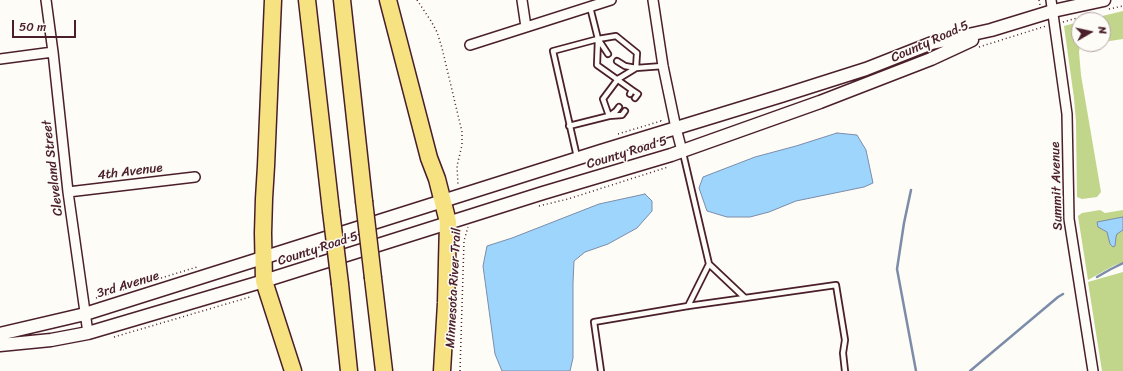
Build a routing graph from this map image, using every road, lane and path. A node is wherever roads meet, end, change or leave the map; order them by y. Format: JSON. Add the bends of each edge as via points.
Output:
{"nodes":[{"id":1,"x":46,"y":0,"type":"edge"},
{"id":2,"x":273,"y":0,"type":"edge"},
{"id":3,"x":307,"y":0,"type":"edge"},
{"id":4,"x":342,"y":0,"type":"edge"},
{"id":5,"x":388,"y":0,"type":"edge"},
{"id":6,"x":417,"y":0,"type":"edge"},
{"id":7,"x":522,"y":0,"type":"edge"},
{"id":8,"x":611,"y":0,"type":"edge"},
{"id":9,"x":653,"y":0,"type":"edge"},
{"id":10,"x":1104,"y":0,"type":"edge"},
{"id":11,"x":1052,"y":6,"type":"edge"},
{"id":12,"x":590,"y":7,"type":"junction"},
{"id":13,"x":526,"y":27,"type":"junction"},
{"id":14,"x":991,"y":30,"type":"junction"},
{"id":15,"x":598,"y":39,"type":"junction"},
{"id":16,"x":470,"y":45,"type":"dead end"},
{"id":17,"x":53,"y":52,"type":"junction"},
{"id":18,"x":608,"y":54,"type":"dead end"},
{"id":19,"x":0,"y":58,"type":"edge"},
{"id":20,"x":617,"y":61,"type":"dead end"},
{"id":21,"x":663,"y":66,"type":"junction"},
{"id":22,"x":636,"y":68,"type":"junction"},
{"id":23,"x":618,"y":79,"type":"junction"},
{"id":24,"x":635,"y":98,"type":"dead end"},
{"id":25,"x":619,"y":107,"type":"dead end"},
{"id":26,"x":625,"y":111,"type":"dead end"},
{"id":27,"x":608,"y":116,"type":"junction"},
{"id":28,"x":569,"y":126,"type":"junction"},
{"id":29,"x":676,"y":128,"type":"junction"},
{"id":30,"x":682,"y":151,"type":"junction"},
{"id":31,"x":577,"y":159,"type":"junction"},
{"id":32,"x":195,"y":177,"type":"dead end"},
{"id":33,"x":68,"y":192,"type":"junction"},
{"id":34,"x":459,"y":196,"type":"junction"},
{"id":35,"x":443,"y":201,"type":"junction"},
{"id":36,"x":465,"y":217,"type":"junction"},
{"id":37,"x":448,"y":222,"type":"junction"},
{"id":38,"x":264,"y":257,"type":"junction"},
{"id":39,"x":709,"y":264,"type":"junction"},
{"id":40,"x":264,"y":281,"type":"junction"},
{"id":41,"x":745,"y":298,"type":"junction"},
{"id":42,"x":688,"y":306,"type":"junction"},
{"id":43,"x":85,"y":314,"type":"junction"},
{"id":44,"x":88,"y":333,"type":"junction"},
{"id":45,"x":0,"y":334,"type":"edge"},
{"id":46,"x":0,"y":345,"type":"edge"},
{"id":47,"x":293,"y":371,"type":"edge"},
{"id":48,"x":349,"y":371,"type":"edge"},
{"id":49,"x":384,"y":371,"type":"edge"},
{"id":50,"x":442,"y":371,"type":"edge"},
{"id":51,"x":460,"y":371,"type":"edge"},
{"id":52,"x":601,"y":371,"type":"edge"},
{"id":53,"x":846,"y":371,"type":"edge"},
{"id":54,"x":1093,"y":371,"type":"edge"}],
"edges":[{"from":1,"to":17,"type":"street","name":"Cleveland Street"},
{"from":2,"to":38,"type":"highway","via":[[264,199]]},
{"from":3,"to":48,"type":"highway","bridge":true},
{"from":4,"to":49,"type":"highway","bridge":true},
{"from":5,"to":35,"type":"highway","via":[[429,158]]},
{"from":6,"to":34,"type":"path","via":[[437,32],[462,132],[457,166]]},
{"from":7,"to":13,"type":"street"},
{"from":8,"to":12,"type":"street"},
{"from":9,"to":21,"type":"street"},
{"from":10,"to":11,"type":"street","name":"County Road 5"},
{"from":11,"to":14,"type":"street","name":"County Road 5"},
{"from":11,"to":54,"type":"street","name":"Summit Avenue","via":[[1068,114],[1069,219]]},
{"from":12,"to":13,"type":"street"},
{"from":12,"to":15,"type":"lane"},
{"from":13,"to":16,"type":"street"},
{"from":14,"to":29,"type":"street","name":"County Road 5","via":[[932,43],[866,69]]},
{"from":14,"to":30,"type":"street","name":"County Road 5","via":[[916,65]]},
{"from":15,"to":18,"type":"lane"},
{"from":15,"to":22,"type":"lane","via":[[616,36],[637,53]]},
{"from":15,"to":23,"type":"lane","via":[[597,64]]},
{"from":15,"to":28,"type":"lane","via":[[553,51]]},
{"from":17,"to":19,"type":"street"},
{"from":17,"to":33,"type":"street","name":"Cleveland Street"},
{"from":20,"to":22,"type":"lane"},
{"from":21,"to":22,"type":"lane"},
{"from":21,"to":29,"type":"street"},
{"from":22,"to":23,"type":"lane"},
{"from":23,"to":24,"type":"lane","via":[[631,92],[638,94]]},
{"from":23,"to":27,"type":"lane","via":[[603,99]]},
{"from":25,"to":27,"type":"lane"},
{"from":26,"to":27,"type":"lane","via":[[622,115]]},
{"from":27,"to":28,"type":"lane"},
{"from":28,"to":31,"type":"lane"},
{"from":29,"to":30,"type":"street"},
{"from":29,"to":31,"type":"street","name":"County Road 5"},
{"from":30,"to":36,"type":"street","name":"County Road 5"},
{"from":30,"to":39,"type":"lane"},
{"from":31,"to":34,"type":"street","name":"County Road 5"},
{"from":32,"to":33,"type":"street","name":"4th Avenue"},
{"from":33,"to":43,"type":"street","name":"Cleveland Street"},
{"from":34,"to":35,"type":"street","name":"County Road 5"},
{"from":35,"to":37,"type":"highway"},
{"from":35,"to":38,"type":"street","name":"County Road 5"},
{"from":36,"to":37,"type":"street","name":"County Road 5"},
{"from":36,"to":51,"type":"path","name":"Minnesota River Trail","via":[[468,226],[464,241]]},
{"from":37,"to":40,"type":"street","name":"County Road 5"},
{"from":37,"to":50,"type":"highway"},
{"from":38,"to":40,"type":"highway"},
{"from":38,"to":43,"type":"street","name":"3rd Avenue"},
{"from":39,"to":41,"type":"lane"},
{"from":39,"to":42,"type":"lane"},
{"from":40,"to":44,"type":"street"},
{"from":40,"to":47,"type":"highway"},
{"from":41,"to":42,"type":"lane"},
{"from":41,"to":53,"type":"lane","via":[[836,285],[845,340],[843,353]]},
{"from":42,"to":52,"type":"lane","via":[[594,322]]},
{"from":43,"to":44,"type":"street","name":"Cleveland Street"},
{"from":43,"to":45,"type":"street","name":"3rd Avenue"},
{"from":44,"to":46,"type":"street"}]}
